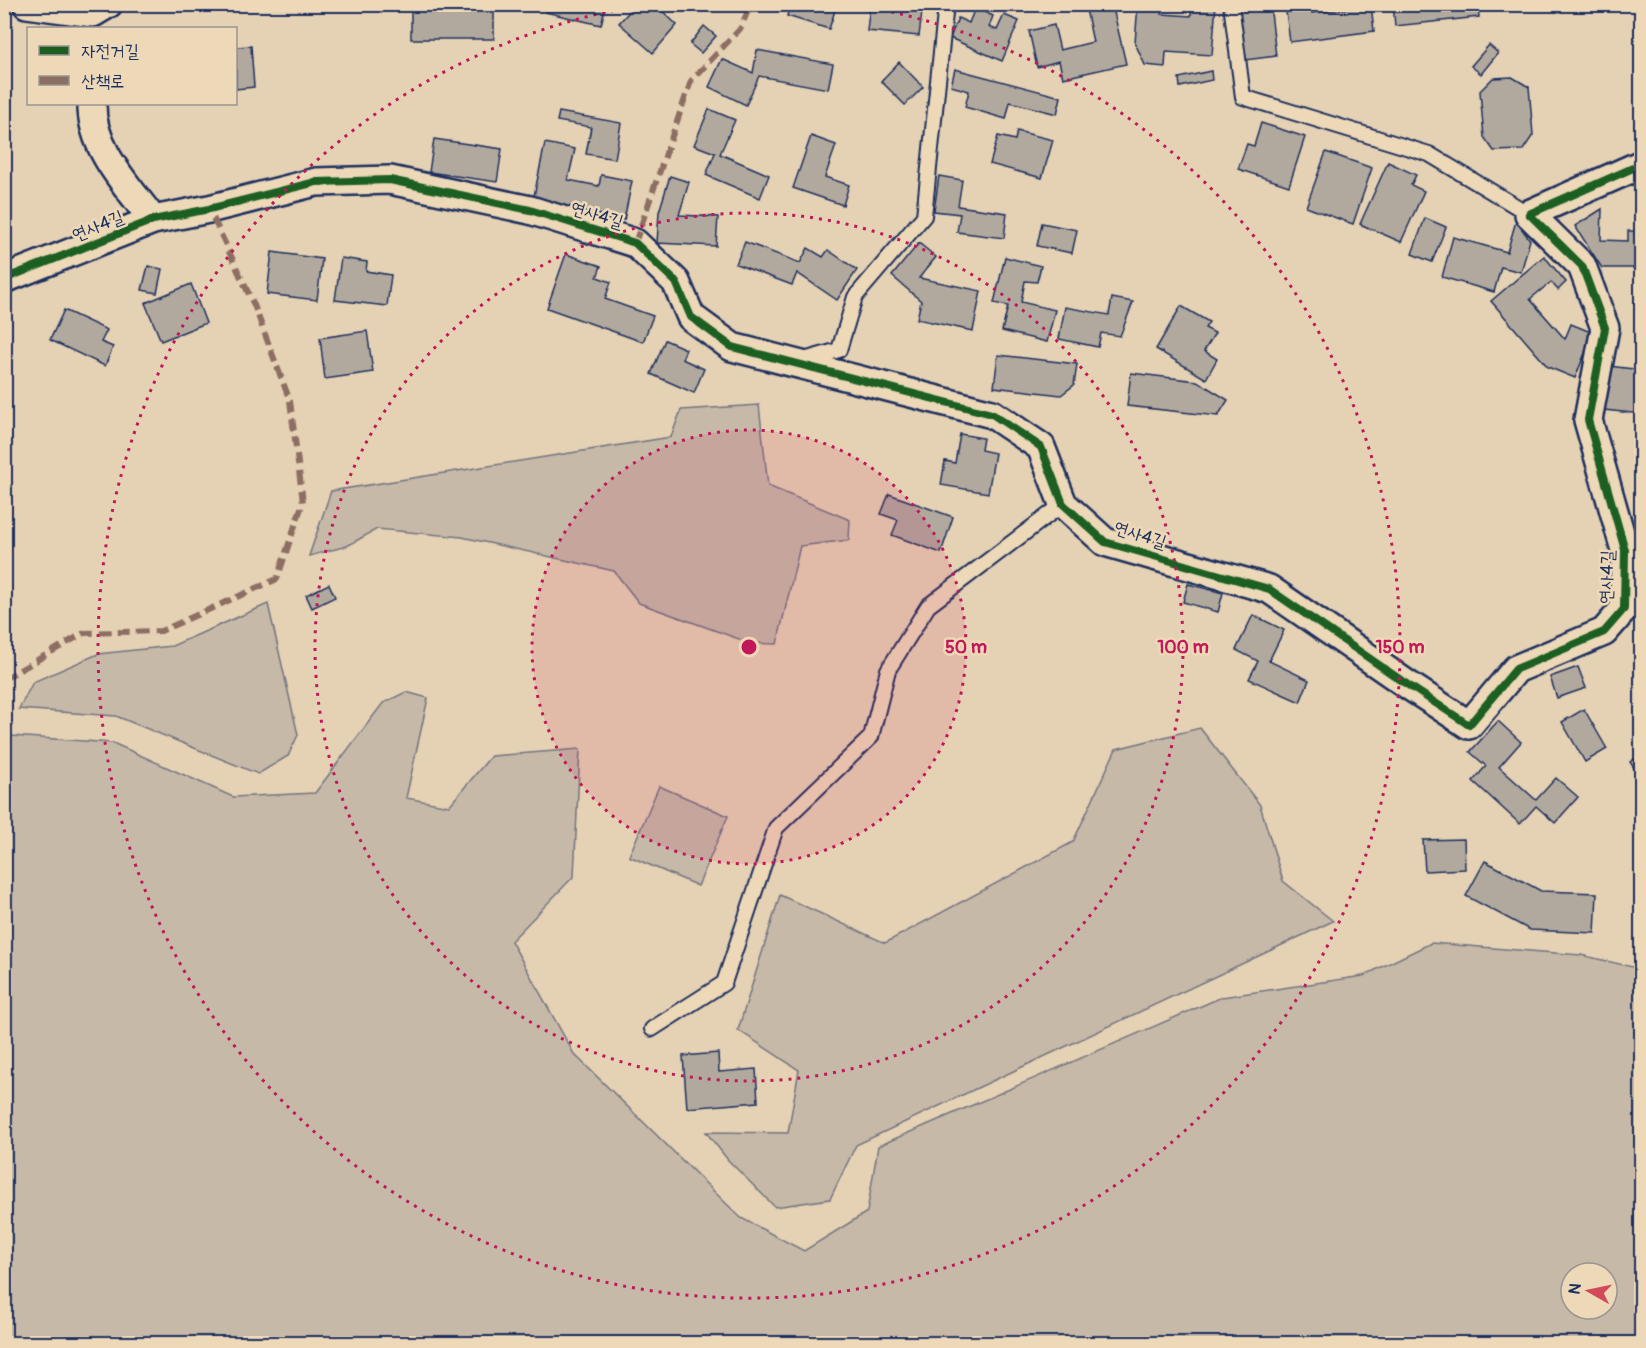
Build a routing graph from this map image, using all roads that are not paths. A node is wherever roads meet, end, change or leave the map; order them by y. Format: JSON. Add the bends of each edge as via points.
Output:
{"nodes":[{"id":1,"x":27,"y":4,"type":"edge"},
{"id":2,"x":946,"y":4,"type":"edge"},
{"id":3,"x":1231,"y":4,"type":"edge"},
{"id":4,"x":98,"y":15,"type":"edge"},
{"id":5,"x":92,"y":105,"type":"edge"},
{"id":6,"x":1641,"y":164,"type":"edge"},
{"id":7,"x":1529,"y":214,"type":"junction"},
{"id":8,"x":153,"y":220,"type":"junction"},
{"id":9,"x":4,"y":279,"type":"edge"},
{"id":10,"x":796,"y":362,"type":"junction"},
{"id":11,"x":1063,"y":504,"type":"junction"},
{"id":12,"x":652,"y":1029,"type":"dead end"}],
"edges":[{"from":1,"to":4,"type":"street"},
{"from":2,"to":10,"type":"lane","via":[[924,216],[855,297],[840,350]]},
{"from":3,"to":7,"type":"lane","via":[[1243,97],[1430,154]]},
{"from":5,"to":8,"type":"street","via":[[104,153]]},
{"from":6,"to":7,"type":"street"},
{"from":7,"to":11,"type":"street","name":"연사4길","via":[[1582,266],[1605,328],[1588,420],[1625,550],[1624,609],[1604,632],[1516,669],[1469,725],[1269,589],[1105,542]]},
{"from":8,"to":9,"type":"street","name":"연사4길"},
{"from":8,"to":10,"type":"street","name":"연사4길","via":[[316,182],[390,180],[530,210],[635,243],[676,282],[691,317],[699,323],[732,347]]},
{"from":10,"to":11,"type":"street","name":"연사4길","via":[[992,414],[1041,447]]},
{"from":11,"to":12,"type":"lane","via":[[928,606],[888,670],[871,737],[776,828],[724,983]]}]}
